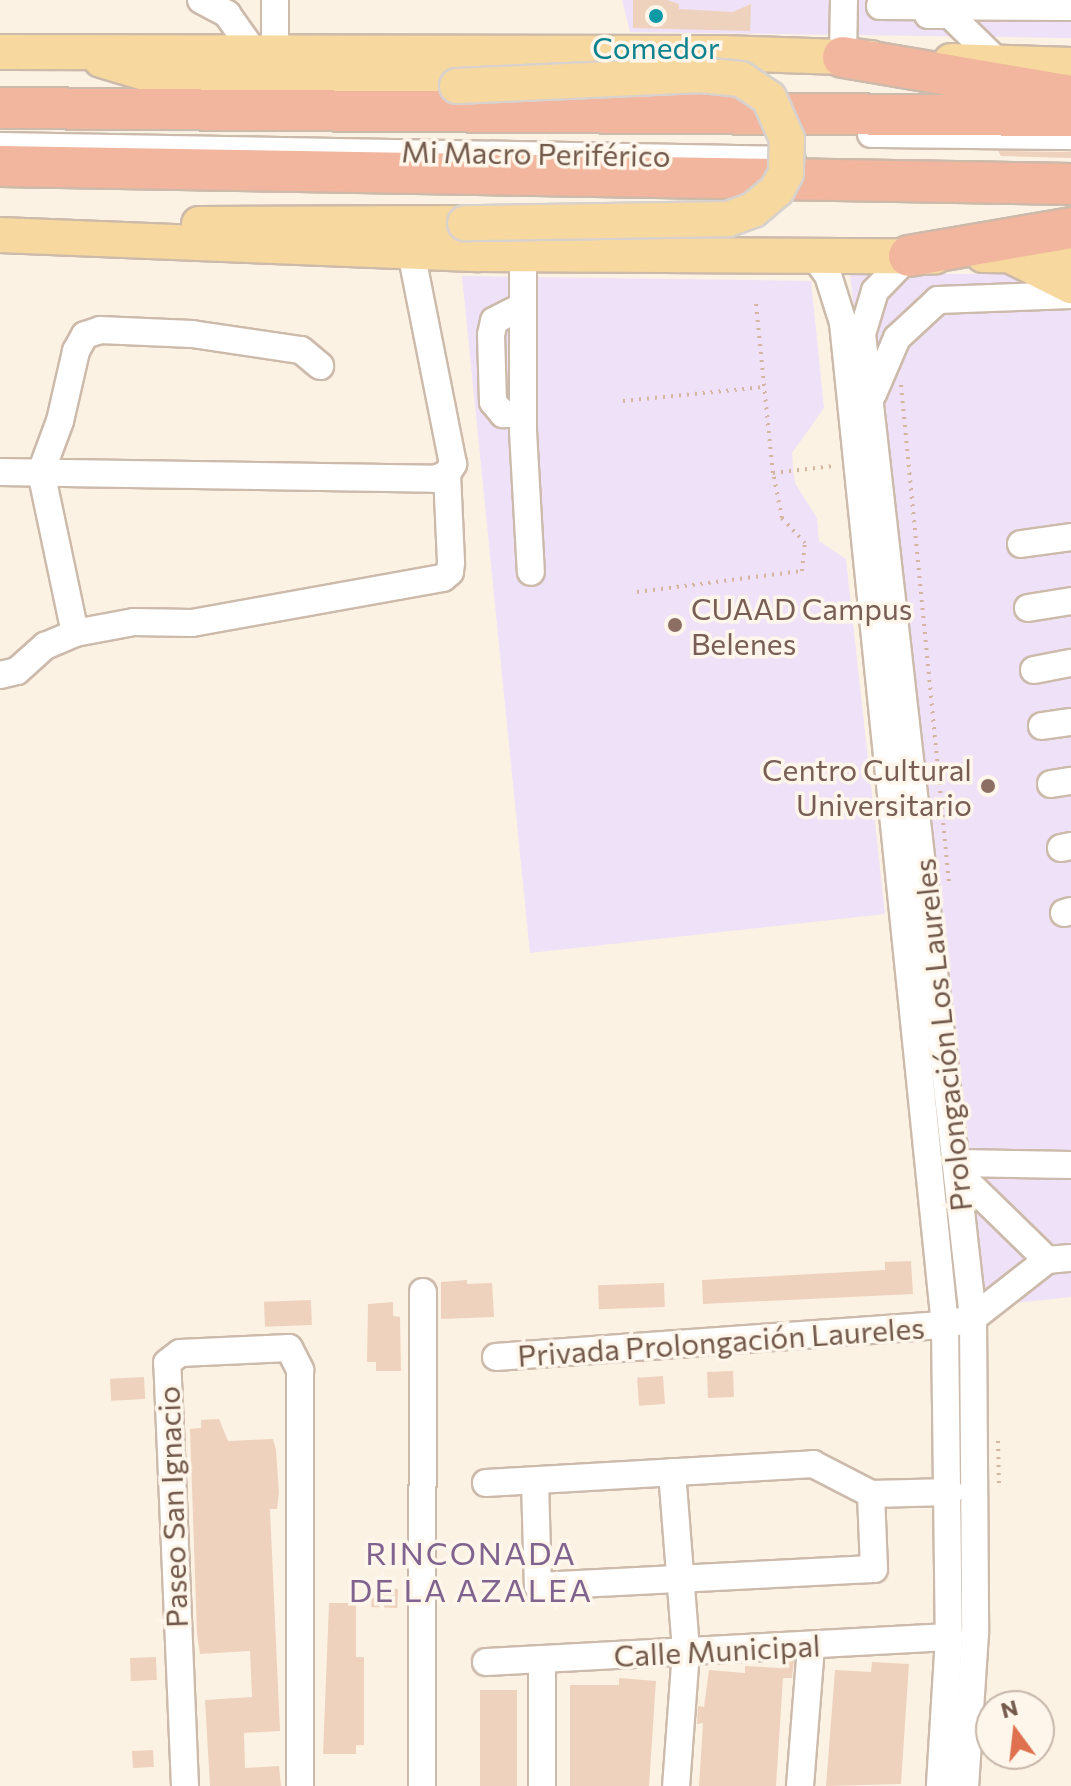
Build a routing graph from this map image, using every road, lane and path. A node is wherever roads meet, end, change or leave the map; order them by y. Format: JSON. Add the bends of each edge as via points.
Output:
{"nodes":[{"id":1,"x":201,"y":0,"type":"edge"},
{"id":2,"x":275,"y":0,"type":"edge"},
{"id":3,"x":844,"y":0,"type":"edge"},
{"id":4,"x":971,"y":6,"type":"junction"},
{"id":5,"x":880,"y":7,"type":"edge"},
{"id":6,"x":1071,"y":7,"type":"edge"},
{"id":7,"x":1071,"y":18,"type":"edge"},
{"id":8,"x":0,"y":52,"type":"edge"},
{"id":9,"x":265,"y":52,"type":"junction"},
{"id":10,"x":81,"y":53,"type":"junction"},
{"id":11,"x":843,"y":57,"type":"junction"},
{"id":12,"x":999,"y":63,"type":"junction"},
{"id":13,"x":1071,"y":65,"type":"edge"},
{"id":14,"x":1071,"y":96,"type":"edge"},
{"id":15,"x":0,"y":108,"type":"edge"},
{"id":16,"x":1071,"y":116,"type":"edge"},
{"id":17,"x":0,"y":130,"type":"edge"},
{"id":18,"x":1071,"y":136,"type":"edge"},
{"id":19,"x":0,"y":146,"type":"edge"},
{"id":20,"x":1071,"y":164,"type":"edge"},
{"id":21,"x":0,"y":166,"type":"edge"},
{"id":22,"x":1071,"y":184,"type":"edge"},
{"id":23,"x":1071,"y":228,"type":"edge"},
{"id":24,"x":0,"y":235,"type":"edge"},
{"id":25,"x":89,"y":239,"type":"junction"},
{"id":26,"x":411,"y":251,"type":"junction"},
{"id":27,"x":523,"y":254,"type":"junction"},
{"id":28,"x":1011,"y":255,"type":"junction"},
{"id":29,"x":814,"y":256,"type":"junction"},
{"id":30,"x":909,"y":256,"type":"junction"},
{"id":31,"x":1071,"y":256,"type":"edge"},
{"id":32,"x":1071,"y":286,"type":"edge"},
{"id":33,"x":1071,"y":295,"type":"edge"},
{"id":34,"x":756,"y":304,"type":"dead end"},
{"id":35,"x":854,"y":350,"type":"junction"},
{"id":36,"x":320,"y":366,"type":"dead end"},
{"id":37,"x":764,"y":387,"type":"junction"},
{"id":38,"x":623,"y":401,"type":"dead end"},
{"id":39,"x":870,"y":409,"type":"junction"},
{"id":40,"x":857,"y":463,"type":"junction"},
{"id":41,"x":0,"y":472,"type":"edge"},
{"id":42,"x":41,"y":472,"type":"junction"},
{"id":43,"x":773,"y":473,"type":"junction"},
{"id":44,"x":447,"y":474,"type":"junction"},
{"id":45,"x":1071,"y":537,"type":"edge"},
{"id":46,"x":1021,"y":544,"type":"dead end"},
{"id":47,"x":531,"y":572,"type":"dead end"},
{"id":48,"x":637,"y":592,"type":"dead end"},
{"id":49,"x":1071,"y":601,"type":"edge"},
{"id":50,"x":1028,"y":608,"type":"dead end"},
{"id":51,"x":75,"y":633,"type":"junction"},
{"id":52,"x":1071,"y":663,"type":"edge"},
{"id":53,"x":1034,"y":670,"type":"dead end"},
{"id":54,"x":0,"y":675,"type":"edge"},
{"id":55,"x":1071,"y":722,"type":"edge"},
{"id":56,"x":1042,"y":726,"type":"dead end"},
{"id":57,"x":915,"y":892,"type":"junction"},
{"id":58,"x":1069,"y":1163,"type":"edge"},
{"id":59,"x":958,"y":1168,"type":"junction"},
{"id":60,"x":1059,"y":1259,"type":"edge"},
{"id":61,"x":423,"y":1292,"type":"dead end"},
{"id":62,"x":973,"y":1318,"type":"junction"},
{"id":63,"x":945,"y":1325,"type":"junction"},
{"id":64,"x":496,"y":1357,"type":"dead end"},
{"id":65,"x":672,"y":1472,"type":"junction"},
{"id":66,"x":535,"y":1481,"type":"junction"},
{"id":67,"x":486,"y":1483,"type":"dead end"},
{"id":68,"x":950,"y":1492,"type":"junction"},
{"id":69,"x":871,"y":1494,"type":"junction"},
{"id":70,"x":680,"y":1579,"type":"junction"},
{"id":71,"x":949,"y":1637,"type":"junction"},
{"id":72,"x":811,"y":1645,"type":"junction"},
{"id":73,"x":686,"y":1651,"type":"junction"},
{"id":74,"x":542,"y":1659,"type":"junction"},
{"id":75,"x":486,"y":1662,"type":"dead end"},
{"id":76,"x":185,"y":1786,"type":"edge"},
{"id":77,"x":300,"y":1786,"type":"edge"},
{"id":78,"x":422,"y":1786,"type":"edge"},
{"id":79,"x":542,"y":1786,"type":"edge"},
{"id":80,"x":676,"y":1786,"type":"edge"},
{"id":81,"x":800,"y":1786,"type":"edge"},
{"id":82,"x":940,"y":1786,"type":"edge"},
{"id":83,"x":965,"y":1786,"type":"edge"}],
"edges":[{"from":1,"to":9,"type":"street","via":[[227,14]]},
{"from":2,"to":9,"type":"street"},
{"from":3,"to":11,"type":"street"},
{"from":4,"to":5,"type":"street"},
{"from":4,"to":6,"type":"street"},
{"from":4,"to":7,"type":"street","via":[[986,16]]},
{"from":5,"to":12,"type":"street","via":[[950,15]]},
{"from":8,"to":10,"type":"main road"},
{"from":9,"to":10,"type":"main road"},
{"from":9,"to":11,"type":"main road"},
{"from":10,"to":25,"type":"main road","bridge":true,"via":[[148,78],[457,86],[701,75],[741,79],[769,98],[787,139],[786,173],[777,190],[741,216],[635,224],[165,225],[114,228]]},
{"from":11,"to":12,"type":"main road"},
{"from":11,"to":14,"type":"highway"},
{"from":12,"to":13,"type":"main road"},
{"from":15,"to":16,"type":"highway"},
{"from":17,"to":18,"type":"street","name":"Mi Macro Periférico"},
{"from":19,"to":20,"type":"street","name":"Mi Macro Periférico"},
{"from":21,"to":22,"type":"highway"},
{"from":23,"to":30,"type":"highway"},
{"from":24,"to":25,"type":"main road"},
{"from":25,"to":26,"type":"main road"},
{"from":26,"to":27,"type":"main road"},
{"from":26,"to":44,"type":"street","via":[[453,464]]},
{"from":27,"to":29,"type":"main road"},
{"from":27,"to":47,"type":"street","via":[[521,307],[494,321],[491,335],[493,402],[503,414],[523,414]]},
{"from":28,"to":30,"type":"main road"},
{"from":28,"to":31,"type":"main road"},
{"from":28,"to":32,"type":"main road"},
{"from":29,"to":30,"type":"main road"},
{"from":29,"to":35,"type":"street","name":"Prolongación Los Laureles","via":[[837,298]]},
{"from":30,"to":35,"type":"street","name":"Prolongación Los Laureles","via":[[875,291]]},
{"from":33,"to":39,"type":"street","via":[[938,300],[914,317],[894,343],[878,375]]},
{"from":34,"to":37,"type":"path"},
{"from":35,"to":39,"type":"street","name":"Prolongación Los Laureles"},
{"from":35,"to":40,"type":"street","name":"Prolongación Los Laureles"},
{"from":36,"to":42,"type":"street","via":[[301,350],[282,346],[192,334],[94,331],[76,351],[60,421]]},
{"from":37,"to":38,"type":"path"},
{"from":37,"to":43,"type":"path"},
{"from":39,"to":57,"type":"street","name":"Prolongación Los Laureles"},
{"from":40,"to":43,"type":"path"},
{"from":40,"to":57,"type":"street","name":"Prolongación Los Laureles"},
{"from":41,"to":42,"type":"street"},
{"from":42,"to":44,"type":"street","via":[[435,479]]},
{"from":42,"to":51,"type":"street"},
{"from":43,"to":48,"type":"path","via":[[782,518],[805,543],[802,571]]},
{"from":44,"to":51,"type":"street","via":[[451,562],[443,578],[192,623],[134,622]]},
{"from":45,"to":46,"type":"street"},
{"from":49,"to":50,"type":"street"},
{"from":51,"to":54,"type":"street","via":[[45,646],[17,671]]},
{"from":52,"to":53,"type":"street"},
{"from":55,"to":56,"type":"street"},
{"from":57,"to":59,"type":"street","name":"Prolongación Los Laureles"},
{"from":57,"to":63,"type":"street","name":"Prolongación Los Laureles"},
{"from":58,"to":59,"type":"street"},
{"from":59,"to":60,"type":"street"},
{"from":59,"to":62,"type":"street","name":"Prolongación Los Laureles"},
{"from":60,"to":62,"type":"street"},
{"from":61,"to":78,"type":"street"},
{"from":62,"to":63,"type":"street","name":"Privada Prolongación Laureles"},
{"from":62,"to":83,"type":"street","name":"Prolongación Los Laureles","via":[[975,1633]]},
{"from":63,"to":64,"type":"street","name":"Privada Prolongación Laureles"},
{"from":63,"to":68,"type":"street","name":"Prolongación Los Laureles"},
{"from":65,"to":66,"type":"street"},
{"from":65,"to":69,"type":"street","via":[[813,1464]]},
{"from":65,"to":70,"type":"street"},
{"from":66,"to":67,"type":"street"},
{"from":66,"to":70,"type":"street","via":[[538,1586]]},
{"from":68,"to":69,"type":"street"},
{"from":68,"to":71,"type":"street","name":"Prolongación Los Laureles"},
{"from":69,"to":70,"type":"street","via":[[874,1569]]},
{"from":70,"to":73,"type":"street"},
{"from":71,"to":72,"type":"street","name":"Calle Municipal"},
{"from":71,"to":82,"type":"street","name":"Prolongación Los Laureles"},
{"from":72,"to":73,"type":"street","name":"Calle Municipal"},
{"from":72,"to":81,"type":"street"},
{"from":73,"to":74,"type":"street","name":"Calle Municipal"},
{"from":73,"to":80,"type":"street"},
{"from":74,"to":75,"type":"street","name":"Calle Municipal"},
{"from":74,"to":79,"type":"street"},
{"from":76,"to":77,"type":"street","name":"Paseo San Ignacio","via":[[167,1363],[180,1353],[289,1348],[300,1370]]}]}
